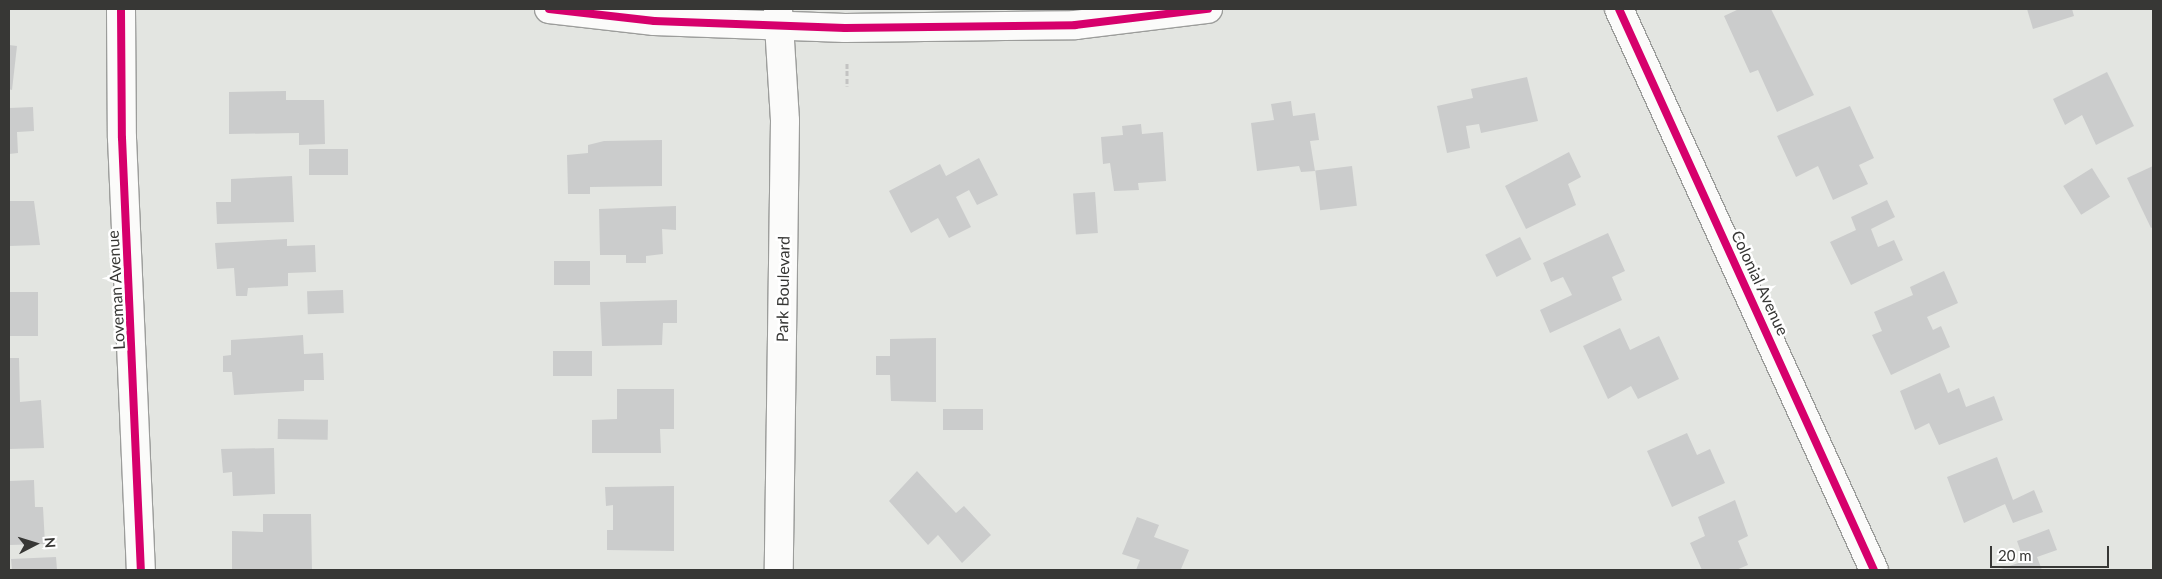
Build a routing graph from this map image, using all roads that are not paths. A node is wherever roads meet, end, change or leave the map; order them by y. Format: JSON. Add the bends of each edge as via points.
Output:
{"nodes":[{"id":1,"x":121,"y":9,"type":"edge"},
{"id":2,"x":549,"y":9,"type":"edge"},
{"id":3,"x":1208,"y":9,"type":"edge"},
{"id":4,"x":1619,"y":9,"type":"edge"},
{"id":5,"x":779,"y":17,"type":"edge"},
{"id":6,"x":141,"y":570,"type":"edge"},
{"id":7,"x":779,"y":570,"type":"edge"},
{"id":8,"x":1874,"y":570,"type":"edge"}],
"edges":[{"from":1,"to":6,"type":"street","name":"Loveman Avenue","via":[[122,138]]},
{"from":2,"to":5,"type":"street","via":[[654,21]]},
{"from":3,"to":5,"type":"street","via":[[1075,25]]},
{"from":4,"to":8,"type":"street","name":"Colonial Avenue"},
{"from":5,"to":7,"type":"street","name":"Park Boulevard","via":[[785,121]]}]}
